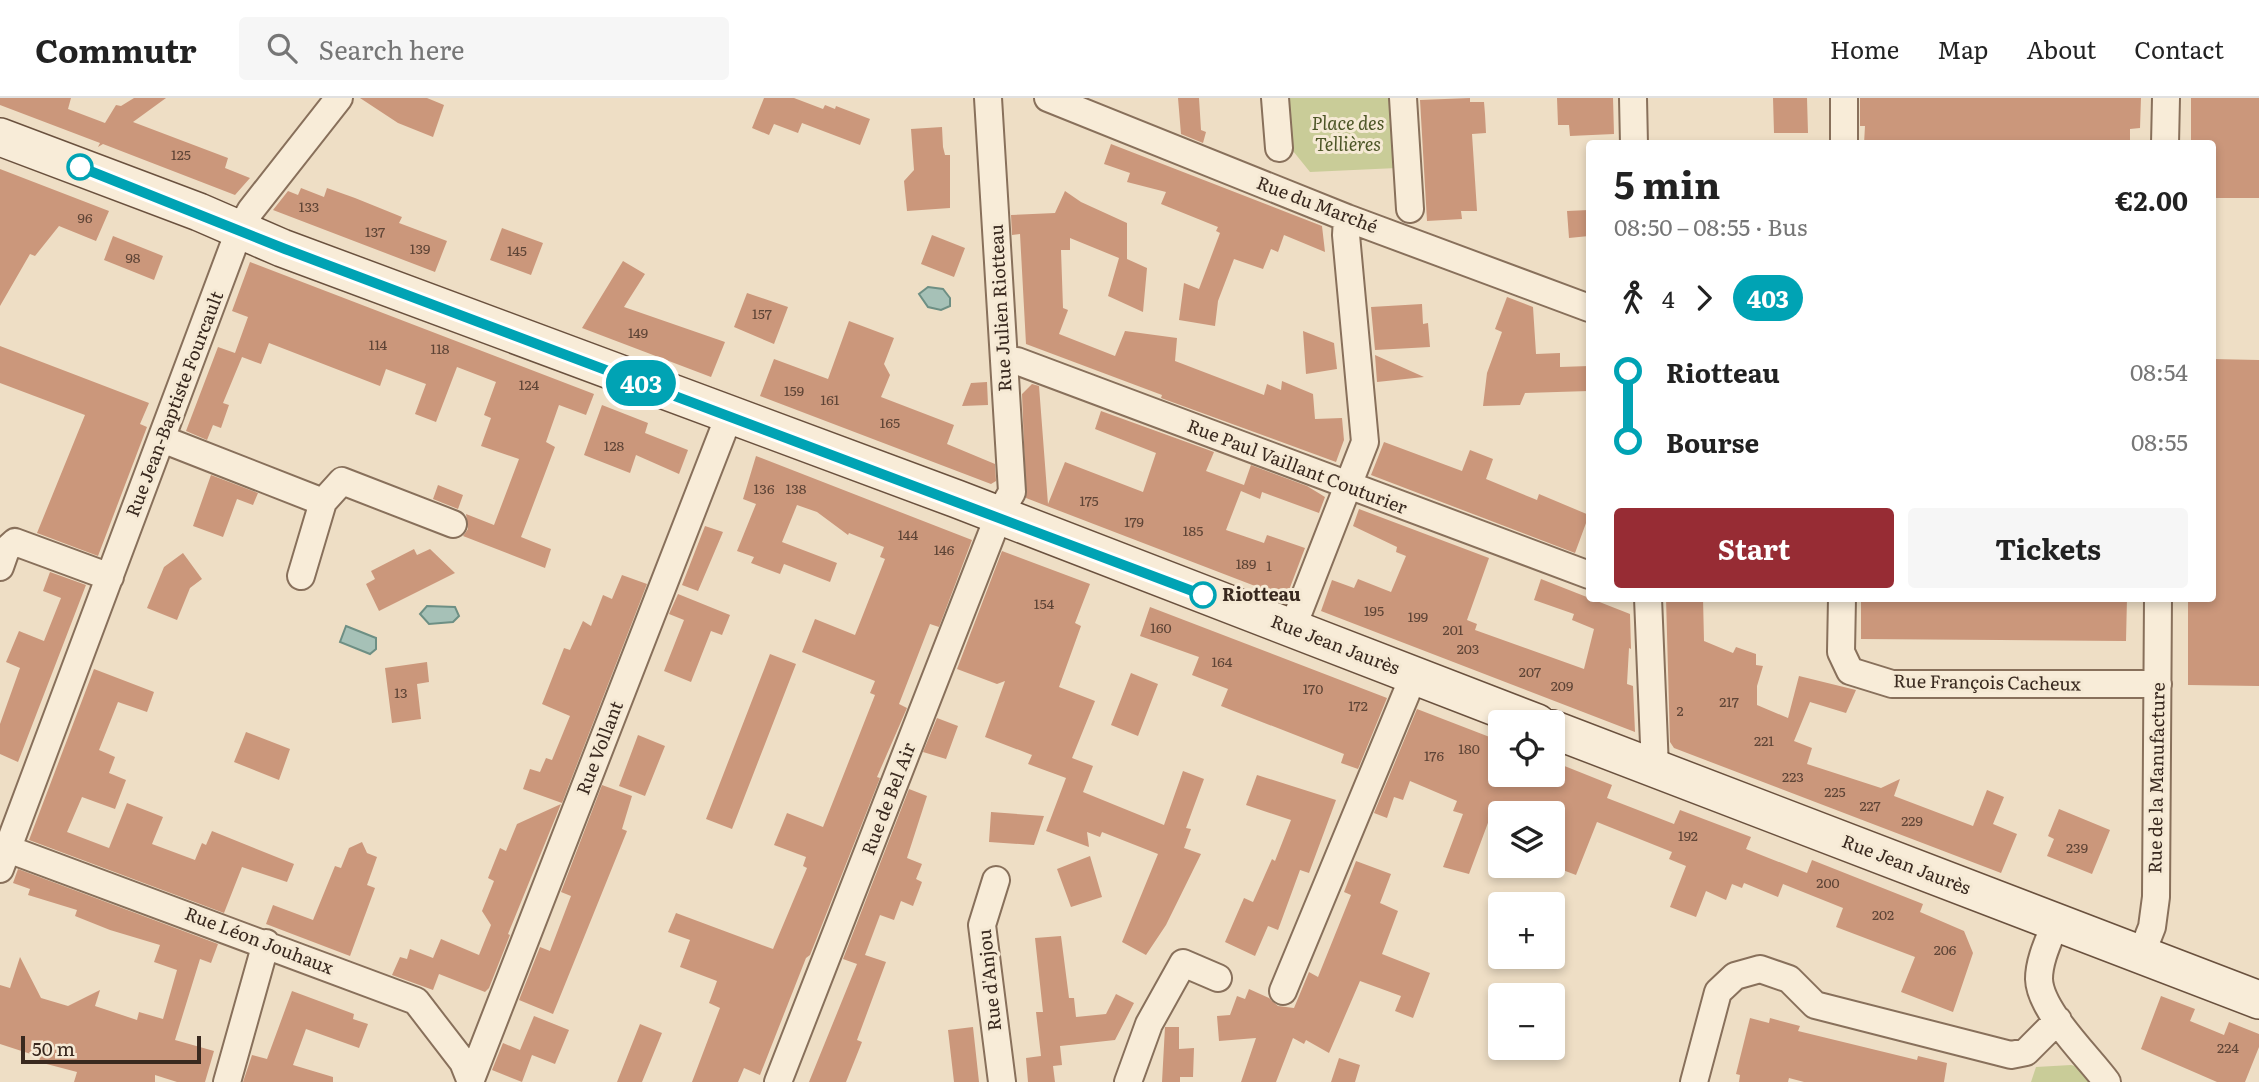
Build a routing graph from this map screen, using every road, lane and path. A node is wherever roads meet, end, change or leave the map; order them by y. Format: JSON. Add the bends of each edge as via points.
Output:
{"nodes":[{"id":1,"x":338,"y":98,"type":"edge"},
{"id":2,"x":988,"y":98,"type":"edge"},
{"id":3,"x":1048,"y":98,"type":"edge"},
{"id":4,"x":1275,"y":98,"type":"edge"},
{"id":5,"x":1403,"y":98,"type":"edge"},
{"id":6,"x":1633,"y":98,"type":"edge"},
{"id":7,"x":1843,"y":98,"type":"edge"},
{"id":8,"x":2166,"y":98,"type":"edge"},
{"id":9,"x":0,"y":136,"type":"edge"},
{"id":10,"x":1634,"y":140,"type":"edge"},
{"id":11,"x":1844,"y":140,"type":"edge"},
{"id":12,"x":2165,"y":140,"type":"edge"},
{"id":13,"x":1279,"y":148,"type":"dead end"},
{"id":14,"x":1410,"y":209,"type":"dead end"},
{"id":15,"x":1348,"y":218,"type":"junction"},
{"id":16,"x":239,"y":231,"type":"junction"},
{"id":17,"x":1586,"y":307,"type":"edge"},
{"id":18,"x":1004,"y":361,"type":"junction"},
{"id":19,"x":729,"y":416,"type":"junction"},
{"id":20,"x":162,"y":439,"type":"junction"},
{"id":21,"x":1347,"y":486,"type":"junction"},
{"id":22,"x":323,"y":502,"type":"junction"},
{"id":23,"x":999,"y":515,"type":"junction"},
{"id":24,"x":453,"y":524,"type":"dead end"},
{"id":25,"x":0,"y":567,"type":"edge"},
{"id":26,"x":1586,"y":574,"type":"edge"},
{"id":27,"x":301,"y":576,"type":"dead end"},
{"id":28,"x":110,"y":577,"type":"junction"},
{"id":29,"x":1648,"y":602,"type":"edge"},
{"id":30,"x":1842,"y":602,"type":"edge"},
{"id":31,"x":2158,"y":602,"type":"edge"},
{"id":32,"x":1292,"y":629,"type":"junction"},
{"id":33,"x":1414,"y":675,"type":"junction"},
{"id":34,"x":2158,"y":684,"type":"junction"},
{"id":35,"x":1503,"y":710,"type":"edge"},
{"id":36,"x":1565,"y":734,"type":"edge"},
{"id":37,"x":1655,"y":768,"type":"junction"},
{"id":38,"x":4,"y":859,"type":"edge"},
{"id":39,"x":996,"y":880,"type":"dead end"},
{"id":40,"x":2056,"y":922,"type":"junction"},
{"id":41,"x":266,"y":943,"type":"junction"},
{"id":42,"x":2141,"y":955,"type":"junction"},
{"id":43,"x":1218,"y":978,"type":"dead end"},
{"id":44,"x":1283,"y":991,"type":"dead end"},
{"id":45,"x":2259,"y":1000,"type":"edge"},
{"id":46,"x":2057,"y":1020,"type":"junction"},
{"id":47,"x":471,"y":1081,"type":"edge"},
{"id":48,"x":227,"y":1082,"type":"edge"},
{"id":49,"x":778,"y":1082,"type":"edge"},
{"id":50,"x":1002,"y":1082,"type":"edge"},
{"id":51,"x":1128,"y":1082,"type":"edge"},
{"id":52,"x":1694,"y":1082,"type":"edge"},
{"id":53,"x":2107,"y":1082,"type":"edge"}],
"edges":[{"from":1,"to":16,"type":"street","name":"Rue Jean-Baptiste Fourcault"},
{"from":2,"to":18,"type":"street","name":"Rue Julien Riotteau"},
{"from":3,"to":15,"type":"street","name":"Rue du Marché"},
{"from":4,"to":13,"type":"street"},
{"from":5,"to":14,"type":"street"},
{"from":6,"to":10,"type":"street"},
{"from":7,"to":11,"type":"street"},
{"from":8,"to":12,"type":"street"},
{"from":9,"to":16,"type":"main road","name":"Rue Jean Jaurès"},
{"from":15,"to":17,"type":"street","name":"Rue du Marché"},
{"from":15,"to":21,"type":"street","via":[[1365,443]]},
{"from":16,"to":19,"type":"main road","name":"Rue Jean Jaurès"},
{"from":16,"to":20,"type":"street","name":"Rue Jean-Baptiste Fourcault"},
{"from":18,"to":21,"type":"street","name":"Rue Paul Vaillant Couturier","via":[[1017,361]]},
{"from":18,"to":23,"type":"street","name":"Rue Julien Riotteau","via":[[1012,492]]},
{"from":19,"to":23,"type":"main road","name":"Rue Jean Jaurès"},
{"from":19,"to":47,"type":"street","name":"Rue Vollant"},
{"from":20,"to":22,"type":"street"},
{"from":20,"to":28,"type":"street","name":"Rue Jean-Baptiste Fourcault"},
{"from":21,"to":26,"type":"street","name":"Rue Paul Vaillant Couturier"},
{"from":21,"to":32,"type":"street"},
{"from":22,"to":24,"type":"street","via":[[342,481]]},
{"from":22,"to":27,"type":"street"},
{"from":23,"to":32,"type":"main road","name":"Rue Jean Jaurès"},
{"from":23,"to":49,"type":"street","name":"Rue de Bel Air"},
{"from":25,"to":28,"type":"street","via":[[6,550],[15,542]]},
{"from":28,"to":38,"type":"street","name":"Rue Jean-Baptiste Fourcault"},
{"from":29,"to":37,"type":"street"},
{"from":30,"to":34,"type":"street","name":"Rue François Cacheux","via":[[1841,652],[1850,671],[1892,684]]},
{"from":31,"to":34,"type":"street","name":"Rue de la Manufacture"},
{"from":32,"to":33,"type":"main road","name":"Rue Jean Jaurès"},
{"from":33,"to":35,"type":"main road","name":"Rue Jean Jaurès"},
{"from":33,"to":44,"type":"street","name":"Rue Jean Jaurès"},
{"from":34,"to":42,"type":"street","name":"Rue de la Manufacture","via":[[2156,897],[2152,927]]},
{"from":36,"to":37,"type":"main road","name":"Rue Jean Jaurès"},
{"from":37,"to":40,"type":"main road","name":"Rue Jean Jaurès"},
{"from":38,"to":41,"type":"street","name":"Rue Léon Jouhaux"},
{"from":39,"to":50,"type":"street","name":"Rue d'Anjou","via":[[982,925]]},
{"from":40,"to":42,"type":"main road","name":"Rue Jean Jaurès"},
{"from":40,"to":46,"type":"street","via":[[2039,979],[2043,998]]},
{"from":41,"to":47,"type":"street","name":"Rue Léon Jouhaux","via":[[416,1001],[463,1062]]},
{"from":41,"to":48,"type":"street"},
{"from":42,"to":45,"type":"main road","name":"Rue Jean Jaurès"},
{"from":43,"to":51,"type":"street","via":[[1183,963],[1149,1024]]},
{"from":46,"to":52,"type":"street","via":[[2026,1052],[2011,1055],[1815,1005],[1789,979],[1760,969],[1735,976],[1718,992]]},
{"from":46,"to":53,"type":"street"}]}
